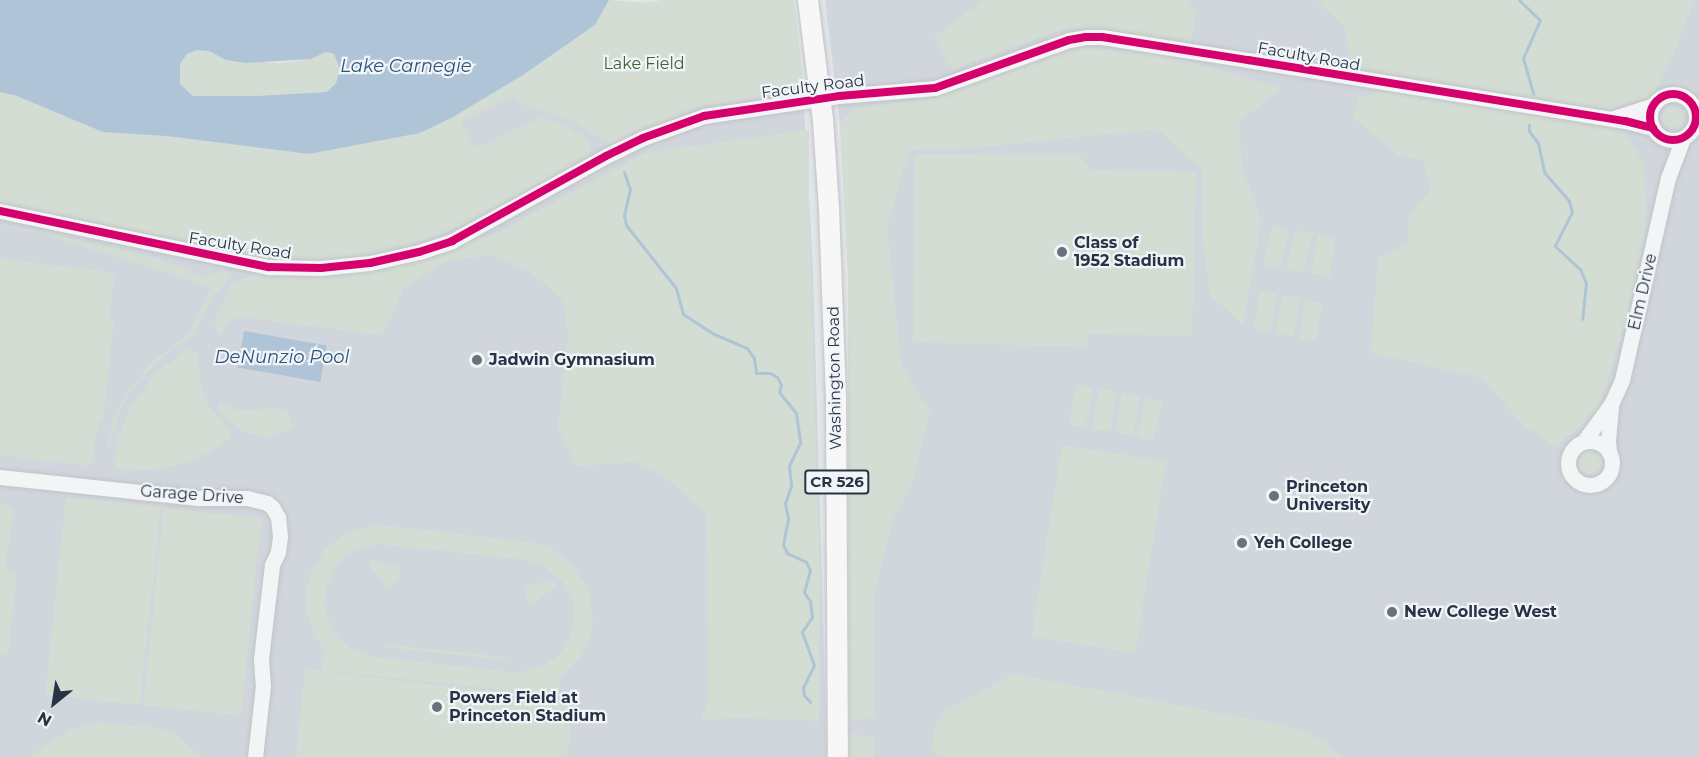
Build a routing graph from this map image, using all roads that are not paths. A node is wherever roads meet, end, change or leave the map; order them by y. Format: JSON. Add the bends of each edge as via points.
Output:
{"nodes":[{"id":1,"x":808,"y":0,"type":"edge"},
{"id":2,"x":1692,"y":97,"type":"edge"},
{"id":3,"x":821,"y":98,"type":"junction"},
{"id":4,"x":1652,"y":106,"type":"junction"},
{"id":5,"x":1611,"y":119,"type":"junction"},
{"id":6,"x":1697,"y":122,"type":"edge"},
{"id":7,"x":1659,"y":133,"type":"junction"},
{"id":8,"x":1683,"y":138,"type":"junction"},
{"id":9,"x":1668,"y":178,"type":"junction"},
{"id":10,"x":0,"y":211,"type":"edge"},
{"id":11,"x":1611,"y":404,"type":"junction"},
{"id":12,"x":1584,"y":441,"type":"junction"},
{"id":13,"x":1610,"y":452,"type":"junction"},
{"id":14,"x":0,"y":477,"type":"edge"},
{"id":15,"x":255,"y":757,"type":"edge"},
{"id":16,"x":838,"y":757,"type":"edge"}],
"edges":[{"from":1,"to":3,"type":"main road","name":"Washington Road","number":"CR 526"},
{"from":2,"to":4,"type":"street","via":[[1667,94]]},
{"from":2,"to":6,"type":"street"},
{"from":3,"to":5,"type":"street","name":"Faculty Road","via":[[935,88],[1069,40],[1102,37]]},
{"from":3,"to":10,"type":"street","name":"Faculty Road","via":[[727,111],[674,126],[606,156],[467,234],[419,252],[370,263],[321,268],[269,267]]},
{"from":3,"to":16,"type":"main road","name":"Washington Road","number":"CR 526","via":[[830,208],[836,395]]},
{"from":4,"to":5,"type":"street","name":"Faculty Road"},
{"from":4,"to":7,"type":"street","via":[[1650,121]]},
{"from":5,"to":7,"type":"street","name":"Faculty Road"},
{"from":6,"to":8,"type":"street"},
{"from":7,"to":8,"type":"street"},
{"from":7,"to":9,"type":"street","name":"Elm Drive"},
{"from":8,"to":9,"type":"street","name":"Elm Drive"},
{"from":9,"to":11,"type":"street","name":"Elm Drive","via":[[1630,351]]},
{"from":11,"to":12,"type":"street","name":"Elm Drive"},
{"from":11,"to":13,"type":"street","name":"Elm Drive"},
{"from":12,"to":13,"type":"street","via":[[1597,442]]},
{"from":12,"to":13,"type":"street","via":[[1572,449],[1568,463],[1571,474],[1580,482],[1593,485],[1606,478],[1612,465]]},
{"from":14,"to":15,"type":"street","name":"Garage Drive","via":[[198,498],[247,498],[272,507],[278,517],[280,537],[272,565],[261,659],[263,685]]}]}
